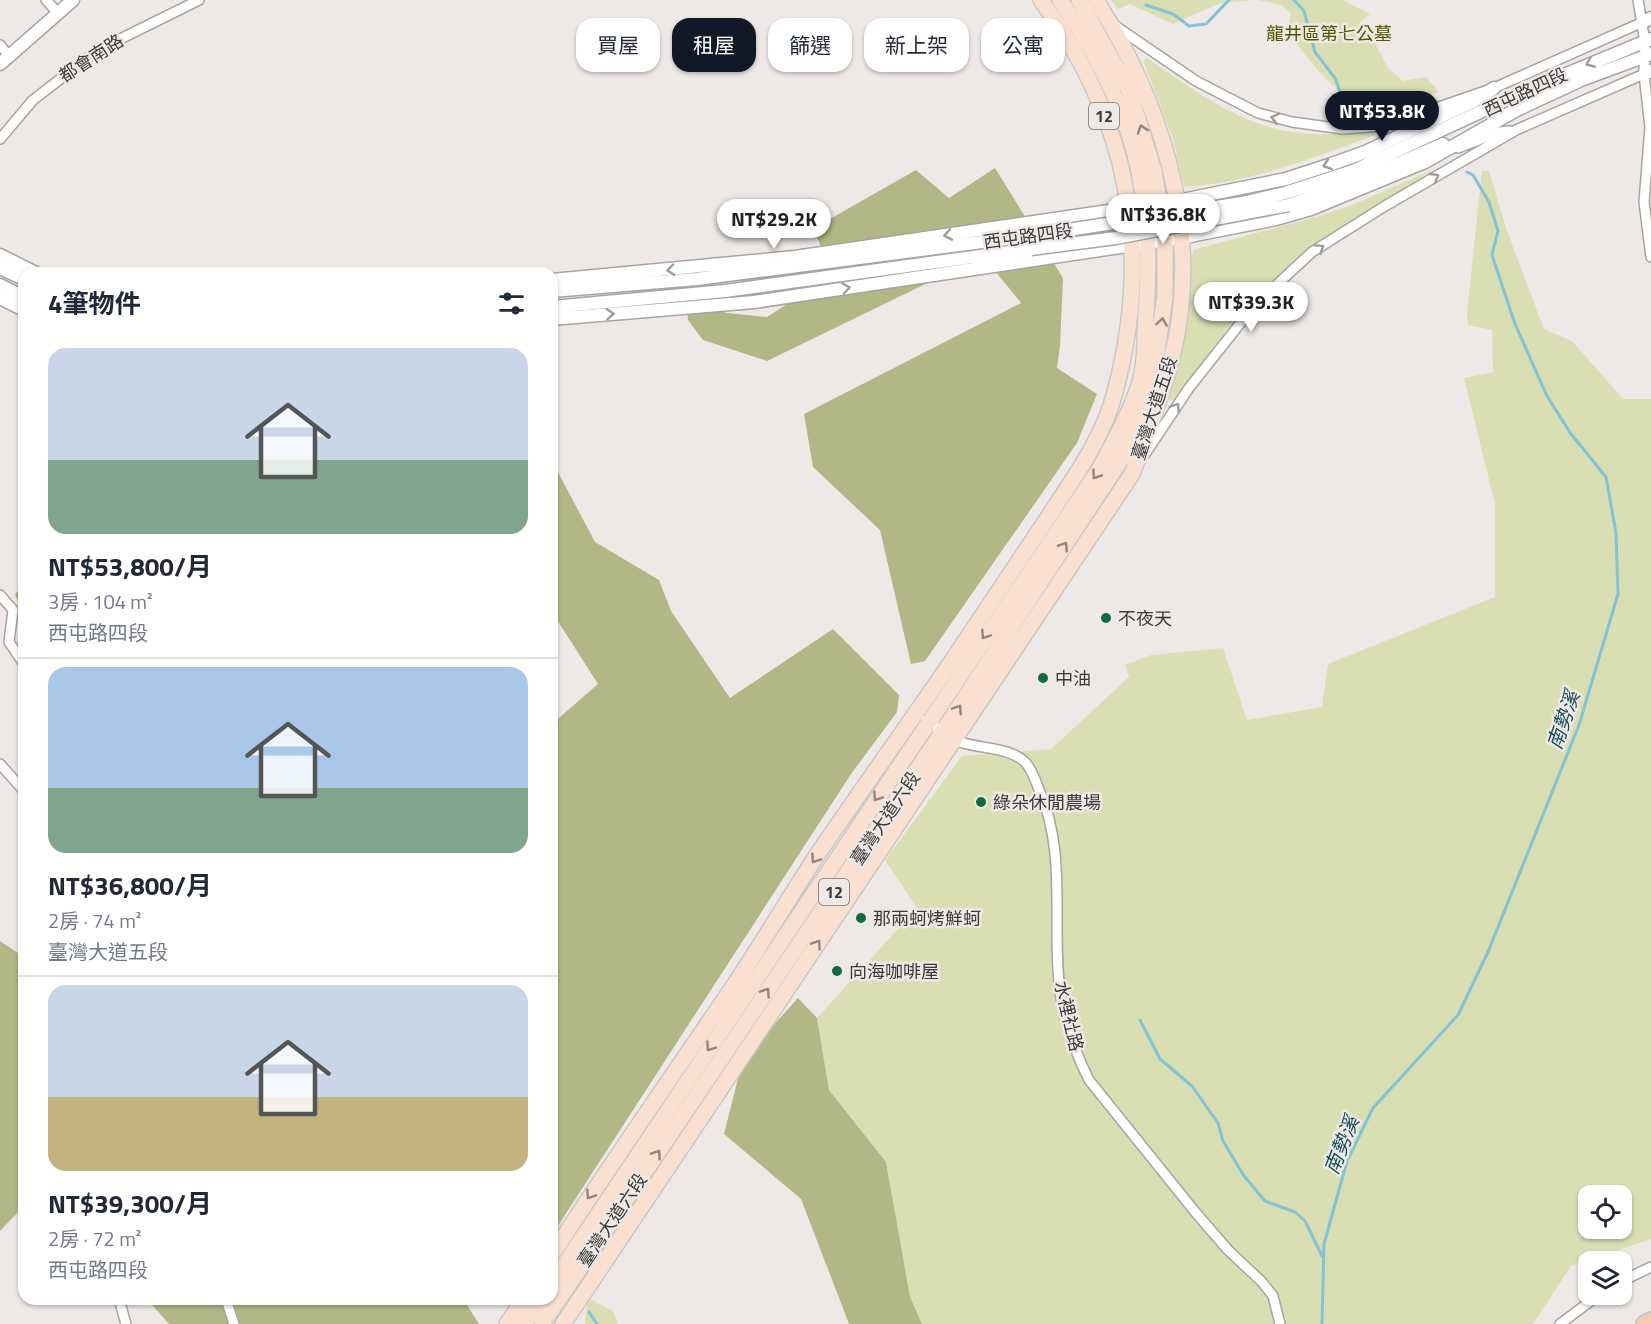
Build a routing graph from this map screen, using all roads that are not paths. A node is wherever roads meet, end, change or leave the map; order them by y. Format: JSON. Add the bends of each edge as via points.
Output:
{"nodes":[{"id":1,"x":46,"y":0,"type":"edge"},
{"id":2,"x":72,"y":0,"type":"edge"},
{"id":3,"x":198,"y":0,"type":"edge"},
{"id":4,"x":1041,"y":0,"type":"edge"},
{"id":5,"x":1060,"y":0,"type":"edge"},
{"id":6,"x":1080,"y":0,"type":"edge"},
{"id":7,"x":1095,"y":0,"type":"edge"},
{"id":8,"x":1638,"y":0,"type":"edge"},
{"id":9,"x":58,"y":13,"type":"junction"},
{"id":10,"x":1647,"y":20,"type":"edge"},
{"id":11,"x":1109,"y":21,"type":"junction"},
{"id":12,"x":1648,"y":40,"type":"edge"},
{"id":13,"x":0,"y":45,"type":"edge"},
{"id":14,"x":1648,"y":55,"type":"edge"},
{"id":15,"x":5,"y":60,"type":"edge"},
{"id":16,"x":1647,"y":72,"type":"edge"},
{"id":17,"x":1494,"y":88,"type":"junction"},
{"id":18,"x":1515,"y":111,"type":"junction"},
{"id":19,"x":1516,"y":130,"type":"junction"},
{"id":20,"x":0,"y":139,"type":"edge"},
{"id":21,"x":1425,"y":162,"type":"junction"},
{"id":22,"x":1287,"y":199,"type":"junction"},
{"id":23,"x":1177,"y":201,"type":"junction"},
{"id":24,"x":1145,"y":205,"type":"junction"},
{"id":25,"x":1173,"y":239,"type":"junction"},
{"id":26,"x":1140,"y":244,"type":"junction"},
{"id":27,"x":0,"y":255,"type":"edge"},
{"id":28,"x":1651,"y":257,"type":"edge"},
{"id":29,"x":738,"y":264,"type":"junction"},
{"id":30,"x":809,"y":266,"type":"junction"},
{"id":31,"x":24,"y":267,"type":"edge"},
{"id":32,"x":0,"y":268,"type":"edge"},
{"id":33,"x":18,"y":276,"type":"edge"},
{"id":34,"x":558,"y":279,"type":"edge"},
{"id":35,"x":0,"y":285,"type":"edge"},
{"id":36,"x":558,"y":291,"type":"edge"},
{"id":37,"x":725,"y":291,"type":"junction"},
{"id":38,"x":814,"y":292,"type":"junction"},
{"id":39,"x":18,"y":294,"type":"edge"},
{"id":40,"x":0,"y":298,"type":"edge"},
{"id":41,"x":558,"y":306,"type":"edge"},
{"id":42,"x":18,"y":307,"type":"edge"},
{"id":43,"x":558,"y":318,"type":"edge"},
{"id":44,"x":1124,"y":423,"type":"joint"},
{"id":45,"x":1103,"y":425,"type":"joint"},
{"id":46,"x":1122,"y":458,"type":"joint"},
{"id":47,"x":1132,"y":474,"type":"junction"},
{"id":48,"x":0,"y":595,"type":"edge"},
{"id":49,"x":18,"y":655,"type":"edge"},
{"id":50,"x":922,"y":717,"type":"junction"},
{"id":51,"x":949,"y":735,"type":"junction"},
{"id":52,"x":0,"y":764,"type":"edge"},
{"id":53,"x":18,"y":784,"type":"edge"},
{"id":54,"x":558,"y":1246,"type":"edge"},
{"id":55,"x":1651,"y":1267,"type":"edge"},
{"id":56,"x":558,"y":1274,"type":"edge"},
{"id":57,"x":1632,"y":1276,"type":"edge"},
{"id":58,"x":558,"y":1301,"type":"edge"},
{"id":59,"x":121,"y":1305,"type":"edge"},
{"id":60,"x":228,"y":1305,"type":"edge"},
{"id":61,"x":520,"y":1305,"type":"edge"},
{"id":62,"x":537,"y":1305,"type":"edge"},
{"id":63,"x":555,"y":1305,"type":"edge"},
{"id":64,"x":1585,"y":1305,"type":"edge"},
{"id":65,"x":1651,"y":1321,"type":"edge"},
{"id":66,"x":126,"y":1324,"type":"edge"},
{"id":67,"x":234,"y":1324,"type":"edge"},
{"id":68,"x":507,"y":1324,"type":"edge"},
{"id":69,"x":524,"y":1324,"type":"edge"},
{"id":70,"x":542,"y":1324,"type":"edge"},
{"id":71,"x":563,"y":1324,"type":"edge"},
{"id":72,"x":1280,"y":1324,"type":"edge"},
{"id":73,"x":1560,"y":1324,"type":"edge"},
{"id":74,"x":1646,"y":1324,"type":"edge"}],
"edges":[{"from":1,"to":9,"type":"street"},
{"from":2,"to":9,"type":"street"},
{"from":3,"to":20,"type":"street","name":"都會南路","via":[[98,50],[33,100]]},
{"from":4,"to":24,"type":"main road","name":"臺灣大道五段","number":"12","via":[[1091,86],[1126,181]]},
{"from":5,"to":24,"type":"main road","name":"臺灣大道五段","number":"12","via":[[1108,78],[1131,134]]},
{"from":6,"to":11,"type":"street"},
{"from":24,"to":6,"type":"main road","name":"臺灣大道五段","number":"12","one_way":true,"via":[[1146,138],[1129,90]]},
{"from":7,"to":11,"type":"main road","name":"臺灣大道五段","number":"12"},
{"from":8,"to":10,"type":"street"},
{"from":9,"to":15,"type":"street"},
{"from":10,"to":12,"type":"street"},
{"from":10,"to":17,"type":"street","name":"西屯路四段"},
{"from":17,"to":11,"type":"street","name":"西屯路四段","one_way":true,"via":[[1384,126],[1343,129],[1292,122],[1258,113],[1196,81]]},
{"from":11,"to":23,"type":"main road","name":"臺灣大道五段","number":"12","via":[[1150,103],[1165,146]]},
{"from":12,"to":14,"type":"street"},
{"from":12,"to":22,"type":"street","name":"西屯路四段","one_way":true},
{"from":13,"to":15,"type":"street"},
{"from":14,"to":16,"type":"street"},
{"from":14,"to":18,"type":"street","name":"西屯路四段"},
{"from":16,"to":19,"type":"street","name":"西屯路四段"},
{"from":16,"to":28,"type":"street","via":[[1650,127],[1644,202]]},
{"from":17,"to":23,"type":"street","name":"西屯路四段","one_way":true,"via":[[1365,152],[1329,165],[1286,179]]},
{"from":18,"to":21,"type":"street","name":"西屯路四段"},
{"from":18,"to":22,"type":"street","name":"西屯路四段","via":[[1358,181]]},
{"from":19,"to":21,"type":"street","via":[[1499,132]]},
{"from":47,"to":19,"type":"street","name":"西屯路四段","one_way":true,"via":[[1189,388],[1254,306],[1312,252]]},
{"from":21,"to":25,"type":"street","name":"西屯路四段","via":[[1311,209]]},
{"from":22,"to":30,"type":"street","name":"西屯路四段","bridge":true},
{"from":22,"to":37,"type":"street","name":"西屯路四段","bridge":true,"via":[[1116,238]]},
{"from":23,"to":24,"type":"street","name":"西屯路四段"},
{"from":23,"to":25,"type":"main road","name":"臺灣大道五段","number":"12"},
{"from":24,"to":25,"type":"main road","name":"臺灣大道五段","number":"12"},
{"from":24,"to":26,"type":"main road","name":"臺灣大道五段","number":"12"},
{"from":24,"to":29,"type":"street","name":"西屯路四段","one_way":true},
{"from":25,"to":26,"type":"street","name":"西屯路四段"},
{"from":46,"to":25,"type":"main road","name":"臺灣大道五段","number":"12","one_way":true,"via":[[1156,359]]},
{"from":25,"to":47,"type":"main road","name":"臺灣大道五段","number":"12","via":[[1180,296],[1177,333],[1154,417]]},
{"from":38,"to":26,"type":"street","name":"西屯路四段","one_way":true},
{"from":26,"to":44,"type":"main road","name":"臺灣大道五段","number":"12","via":[[1147,298],[1140,384]]},
{"from":26,"to":45,"type":"main road","name":"臺灣大道五段","number":"12","via":[[1127,344]]},
{"from":27,"to":31,"type":"street"},
{"from":29,"to":30,"type":"street"},
{"from":29,"to":34,"type":"street","name":"西屯路四段","one_way":true},
{"from":30,"to":36,"type":"street","name":"西屯路四段"},
{"from":32,"to":33,"type":"street"},
{"from":35,"to":39,"type":"street"},
{"from":37,"to":38,"type":"street"},
{"from":37,"to":41,"type":"street","name":"西屯路四段"},
{"from":43,"to":38,"type":"street","name":"西屯路四段","one_way":true,"via":[[743,303]]},
{"from":40,"to":42,"type":"street"},
{"from":44,"to":50,"type":"main road","name":"臺灣大道六段","number":"12","one_way":true,"via":[[1101,468]]},
{"from":45,"to":50,"type":"main road","name":"臺灣大道六段","number":"12","via":[[1087,458]]},
{"from":51,"to":46,"type":"main road","name":"臺灣大道六段","number":"12","one_way":true},
{"from":47,"to":51,"type":"main road","name":"臺灣大道六段","number":"12"},
{"from":48,"to":49,"type":"street","via":[[13,610],[9,642]]},
{"from":50,"to":51,"type":"street","name":"水裡社路"},
{"from":50,"to":54,"type":"main road","name":"臺灣大道六段","number":"12","one_way":true,"via":[[816,857]]},
{"from":50,"to":56,"type":"main road","name":"臺灣大道六段","number":"12","one_way":true},
{"from":58,"to":51,"type":"main road","name":"臺灣大道六段","number":"12","one_way":true},
{"from":71,"to":51,"type":"main road","name":"臺灣大道六段","number":"12","one_way":true},
{"from":51,"to":72,"type":"street","name":"水裡社路","via":[[1002,751],[1026,763],[1041,792],[1053,838],[1058,870],[1061,998],[1080,1062],[1089,1080],[1196,1213],[1262,1281],[1273,1296]]},
{"from":52,"to":53,"type":"street"},
{"from":55,"to":57,"type":"street"},
{"from":59,"to":66,"type":"street"},
{"from":60,"to":67,"type":"street"},
{"from":61,"to":68,"type":"main road"},
{"from":62,"to":69,"type":"main road"},
{"from":70,"to":63,"type":"main road","name":"臺灣大道六段","number":"12","one_way":true},
{"from":64,"to":73,"type":"street"},
{"from":65,"to":74,"type":"highway"}]}
